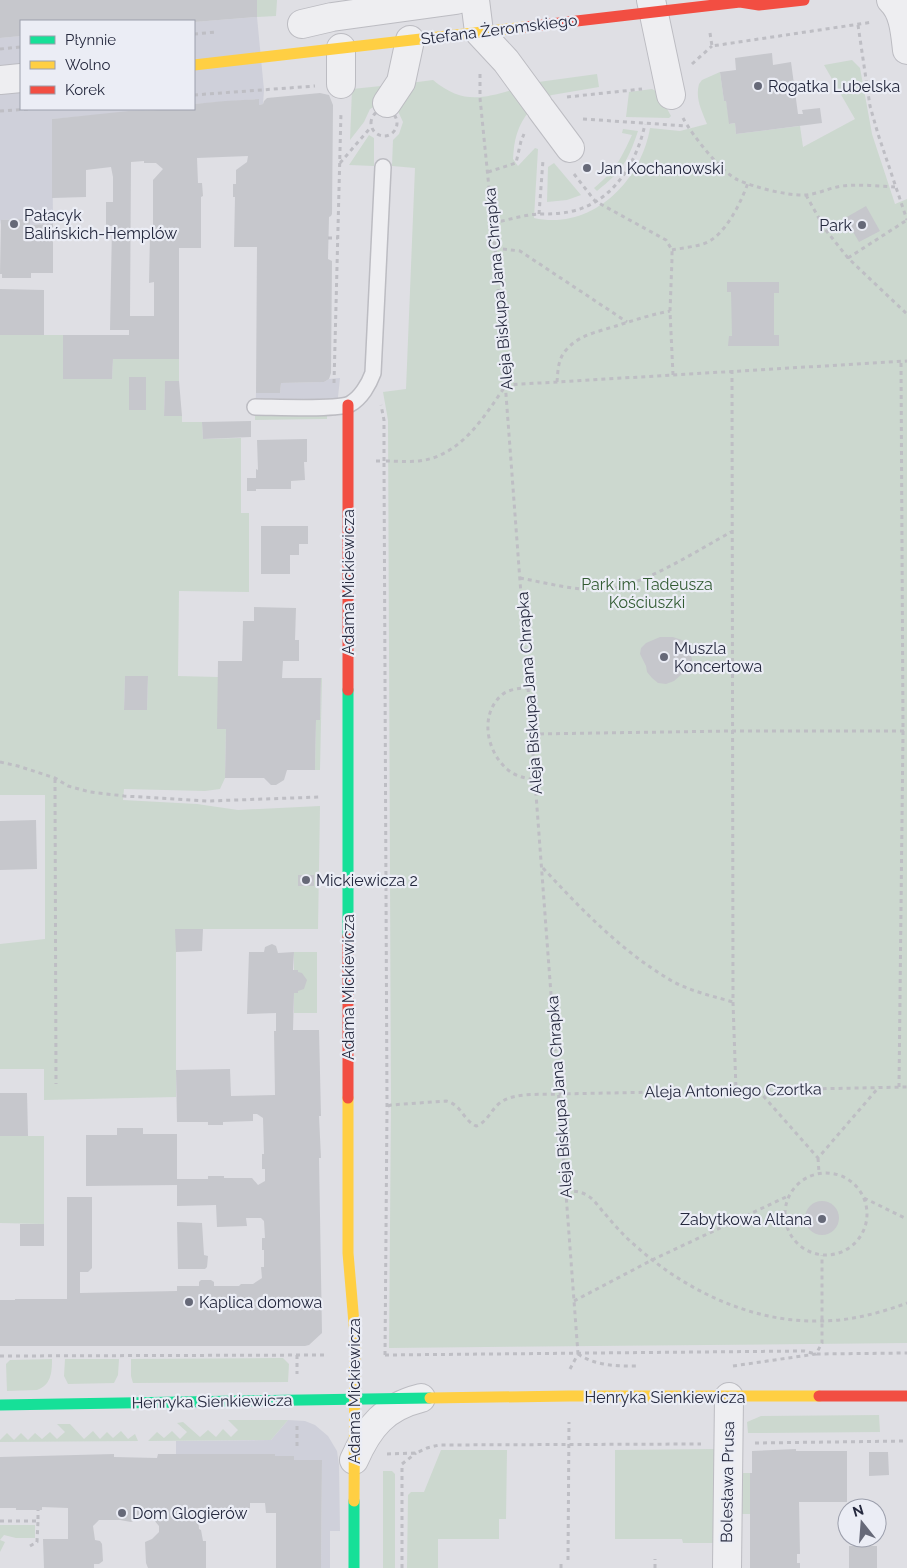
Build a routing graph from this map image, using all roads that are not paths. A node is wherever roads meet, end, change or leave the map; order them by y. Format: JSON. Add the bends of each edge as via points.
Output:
{"nodes":[{"id":1,"x":456,"y":0,"type":"edge"},
{"id":2,"x":475,"y":0,"type":"edge"},
{"id":3,"x":804,"y":0,"type":"edge"},
{"id":4,"x":891,"y":0,"type":"edge"},
{"id":5,"x":738,"y":1,"type":"edge"},
{"id":6,"x":652,"y":6,"type":"edge"},
{"id":7,"x":302,"y":12,"type":"edge"},
{"id":8,"x":478,"y":32,"type":"junction"},
{"id":9,"x":410,"y":40,"type":"junction"},
{"id":10,"x":341,"y":48,"type":"junction"},
{"id":11,"x":907,"y":50,"type":"edge"},
{"id":12,"x":305,"y":52,"type":"junction"},
{"id":13,"x":195,"y":65,"type":"edge"},
{"id":14,"x":20,"y":78,"type":"edge"},
{"id":15,"x":0,"y":80,"type":"edge"},
{"id":16,"x":341,"y":84,"type":"road end"},
{"id":17,"x":670,"y":90,"type":"road end"},
{"id":18,"x":387,"y":103,"type":"dead end"},
{"id":19,"x":572,"y":160,"type":"road end"},
{"id":20,"x":383,"y":167,"type":"dead end"},
{"id":21,"x":348,"y":405,"type":"junction"},
{"id":22,"x":255,"y":408,"type":"dead end"},
{"id":23,"x":907,"y":1396,"type":"edge"},
{"id":24,"x":729,"y":1397,"type":"junction"},
{"id":25,"x":423,"y":1398,"type":"junction"},
{"id":26,"x":354,"y":1399,"type":"junction"},
{"id":27,"x":0,"y":1405,"type":"edge"},
{"id":28,"x":354,"y":1460,"type":"junction"},
{"id":29,"x":354,"y":1568,"type":"edge"},
{"id":30,"x":727,"y":1568,"type":"edge"}],
"edges":[{"from":1,"to":7,"type":"street","via":[[332,17]]},
{"from":2,"to":8,"type":"street"},
{"from":3,"to":5,"type":"street","name":"Stefana Żeromskiego","via":[[759,5]]},
{"from":4,"to":11,"type":"street","via":[[902,18]]},
{"from":5,"to":6,"type":"street","name":"Stefana Żeromskiego"},
{"from":6,"to":8,"type":"street","name":"Stefana Żeromskiego"},
{"from":6,"to":17,"type":"street"},
{"from":7,"to":12,"type":"street"},
{"from":8,"to":9,"type":"street","name":"Stefana Żeromskiego"},
{"from":8,"to":19,"type":"street","via":[[506,61]]},
{"from":9,"to":10,"type":"street","name":"Stefana Żeromskiego"},
{"from":9,"to":18,"type":"street","via":[[401,82]]},
{"from":10,"to":12,"type":"street","name":"Stefana Żeromskiego"},
{"from":10,"to":16,"type":"street"},
{"from":12,"to":13,"type":"street","name":"Stefana Żeromskiego"},
{"from":14,"to":15,"type":"street"},
{"from":20,"to":21,"type":"lane","via":[[373,372],[359,397]]},
{"from":21,"to":22,"type":"lane"},
{"from":21,"to":26,"type":"street","name":"Adama Mickiewicza","via":[[348,1253],[354,1328]]},
{"from":23,"to":24,"type":"street","name":"Henryka Sienkiewicza"},
{"from":24,"to":25,"type":"street","name":"Henryka Sienkiewicza"},
{"from":24,"to":30,"type":"street","name":"Bolesława Prusa"},
{"from":25,"to":26,"type":"street","name":"Henryka Sienkiewicza"},
{"from":25,"to":28,"type":"street","name":"Henryka Sienkiewicza","via":[[397,1406],[381,1417],[360,1444]]},
{"from":26,"to":27,"type":"street","name":"Henryka Sienkiewicza"},
{"from":26,"to":28,"type":"street","name":"Adama Mickiewicza"},
{"from":28,"to":29,"type":"street","name":"Adama Mickiewicza"}]}
